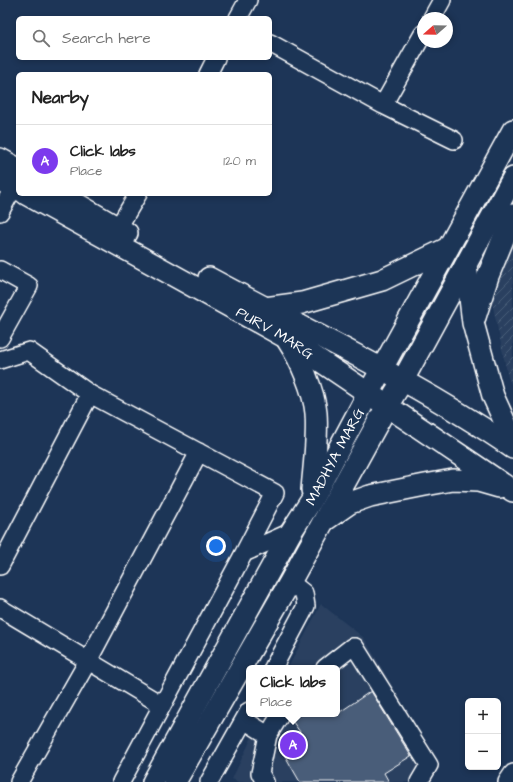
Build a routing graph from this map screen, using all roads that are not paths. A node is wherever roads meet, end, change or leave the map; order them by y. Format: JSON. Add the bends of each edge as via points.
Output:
{"nodes":[{"id":1,"x":248,"y":0,"type":"edge"},
{"id":2,"x":442,"y":0,"type":"edge"},
{"id":3,"x":435,"y":12,"type":"edge"},
{"id":4,"x":239,"y":16,"type":"edge"},
{"id":5,"x":272,"y":44,"type":"edge"},
{"id":6,"x":417,"y":45,"type":"edge"},
{"id":7,"x":215,"y":60,"type":"edge"},
{"id":8,"x":209,"y":72,"type":"edge"},
{"id":9,"x":383,"y":105,"type":"junction"},
{"id":10,"x":513,"y":130,"type":"edge"},
{"id":11,"x":454,"y":140,"type":"dead end"},
{"id":12,"x":0,"y":159,"type":"edge"},
{"id":13,"x":513,"y":178,"type":"edge"},
{"id":14,"x":16,"y":183,"type":"edge"},
{"id":15,"x":41,"y":196,"type":"edge"},
{"id":16,"x":63,"y":196,"type":"edge"},
{"id":17,"x":137,"y":196,"type":"edge"},
{"id":18,"x":0,"y":212,"type":"edge"},
{"id":19,"x":513,"y":215,"type":"edge"},
{"id":20,"x":115,"y":234,"type":"junction"},
{"id":21,"x":448,"y":248,"type":"junction"},
{"id":22,"x":466,"y":265,"type":"junction"},
{"id":23,"x":1,"y":272,"type":"edge"},
{"id":24,"x":265,"y":308,"type":"junction"},
{"id":25,"x":473,"y":323,"type":"junction"},
{"id":26,"x":285,"y":337,"type":"junction"},
{"id":27,"x":0,"y":338,"type":"edge"},
{"id":28,"x":0,"y":360,"type":"edge"},
{"id":29,"x":382,"y":368,"type":"junction"},
{"id":30,"x":404,"y":380,"type":"junction"},
{"id":31,"x":90,"y":394,"type":"junction"},
{"id":32,"x":368,"y":394,"type":"junction"},
{"id":33,"x":387,"y":406,"type":"junction"},
{"id":34,"x":513,"y":440,"type":"edge"},
{"id":35,"x":513,"y":448,"type":"edge"},
{"id":36,"x":199,"y":452,"type":"junction"},
{"id":37,"x":513,"y":491,"type":"edge"},
{"id":38,"x":311,"y":501,"type":"junction"},
{"id":39,"x":321,"y":523,"type":"junction"},
{"id":40,"x":291,"y":532,"type":"junction"},
{"id":41,"x":244,"y":553,"type":"junction"},
{"id":42,"x":0,"y":566,"type":"edge"},
{"id":43,"x":290,"y":582,"type":"junction"},
{"id":44,"x":0,"y":608,"type":"edge"},
{"id":45,"x":88,"y":661,"type":"junction"},
{"id":46,"x":275,"y":665,"type":"edge"},
{"id":47,"x":329,"y":665,"type":"edge"},
{"id":48,"x":162,"y":705,"type":"junction"},
{"id":49,"x":246,"y":717,"type":"edge"},
{"id":50,"x":248,"y":717,"type":"edge"},
{"id":51,"x":279,"y":717,"type":"edge"},
{"id":52,"x":268,"y":735,"type":"junction"},
{"id":53,"x":513,"y":773,"type":"edge"},
{"id":54,"x":19,"y":782,"type":"edge"},
{"id":55,"x":121,"y":782,"type":"edge"},
{"id":56,"x":153,"y":782,"type":"edge"},
{"id":57,"x":175,"y":782,"type":"edge"},
{"id":58,"x":209,"y":782,"type":"edge"},
{"id":59,"x":266,"y":782,"type":"edge"},
{"id":60,"x":419,"y":782,"type":"edge"},
{"id":61,"x":507,"y":782,"type":"edge"}],
"edges":[{"from":1,"to":4,"type":"street"},
{"from":2,"to":3,"type":"street"},
{"from":5,"to":9,"type":"street"},
{"from":6,"to":9,"type":"street"},
{"from":7,"to":8,"type":"street"},
{"from":9,"to":11,"type":"street"},
{"from":10,"to":21,"type":"main road","name":"MADHYA MARG"},
{"from":12,"to":14,"type":"main road","name":"PURV MARG"},
{"from":13,"to":22,"type":"main road","name":"MADHYA MARG"},
{"from":14,"to":18,"type":"street"},
{"from":15,"to":20,"type":"main road","name":"PURV MARG"},
{"from":16,"to":20,"type":"main road","name":"PURV MARG"},
{"from":17,"to":20,"type":"street"},
{"from":19,"to":25,"type":"main road","via":[[488,276]]},
{"from":20,"to":24,"type":"main road","name":"PURV MARG"},
{"from":20,"to":26,"type":"main road","name":"PURV MARG"},
{"from":21,"to":24,"type":"main road","via":[[382,280],[302,303]]},
{"from":21,"to":29,"type":"main road","name":"MADHYA MARG"},
{"from":22,"to":25,"type":"main road"},
{"from":22,"to":30,"type":"main road","name":"MADHYA MARG"},
{"from":23,"to":27,"type":"street","via":[[29,286]]},
{"from":24,"to":29,"type":"main road","name":"PURV MARG"},
{"from":25,"to":34,"type":"main road","via":[[493,396]]},
{"from":26,"to":32,"type":"main road","name":"PURV MARG"},
{"from":26,"to":38,"type":"main road","via":[[308,382],[316,412]]},
{"from":28,"to":31,"type":"street","via":[[29,351]]},
{"from":29,"to":30,"type":"main road","name":"PURV MARG"},
{"from":29,"to":32,"type":"main road","name":"MADHYA MARG"},
{"from":30,"to":33,"type":"main road","name":"MADHYA MARG"},
{"from":30,"to":35,"type":"main road","name":"PURV MARG"},
{"from":31,"to":36,"type":"street"},
{"from":31,"to":42,"type":"street"},
{"from":32,"to":33,"type":"main road","name":"PURV MARG"},
{"from":32,"to":38,"type":"main road","name":"MADHYA MARG"},
{"from":33,"to":37,"type":"main road","name":"PURV MARG"},
{"from":33,"to":39,"type":"main road","name":"MADHYA MARG"},
{"from":36,"to":41,"type":"street","via":[[276,494]]},
{"from":36,"to":45,"type":"street"},
{"from":37,"to":39,"type":"main road","via":[[478,481],[453,480],[370,496],[350,503]]},
{"from":38,"to":40,"type":"main road","name":"MADHYA MARG"},
{"from":39,"to":43,"type":"main road","name":"MADHYA MARG"},
{"from":40,"to":41,"type":"street"},
{"from":40,"to":56,"type":"main road","name":"MADHYA MARG"},
{"from":41,"to":48,"type":"street"},
{"from":43,"to":46,"type":"street","via":[[304,593],[306,606]]},
{"from":43,"to":57,"type":"main road","name":"MADHYA MARG"},
{"from":44,"to":45,"type":"street"},
{"from":45,"to":48,"type":"street"},
{"from":45,"to":54,"type":"street"},
{"from":47,"to":60,"type":"street","via":[[355,647],[429,765]]},
{"from":48,"to":55,"type":"street"},
{"from":49,"to":58,"type":"street"},
{"from":50,"to":52,"type":"street"},
{"from":51,"to":52,"type":"street"},
{"from":52,"to":59,"type":"street","via":[[260,773]]},
{"from":53,"to":61,"type":"street"}]}
